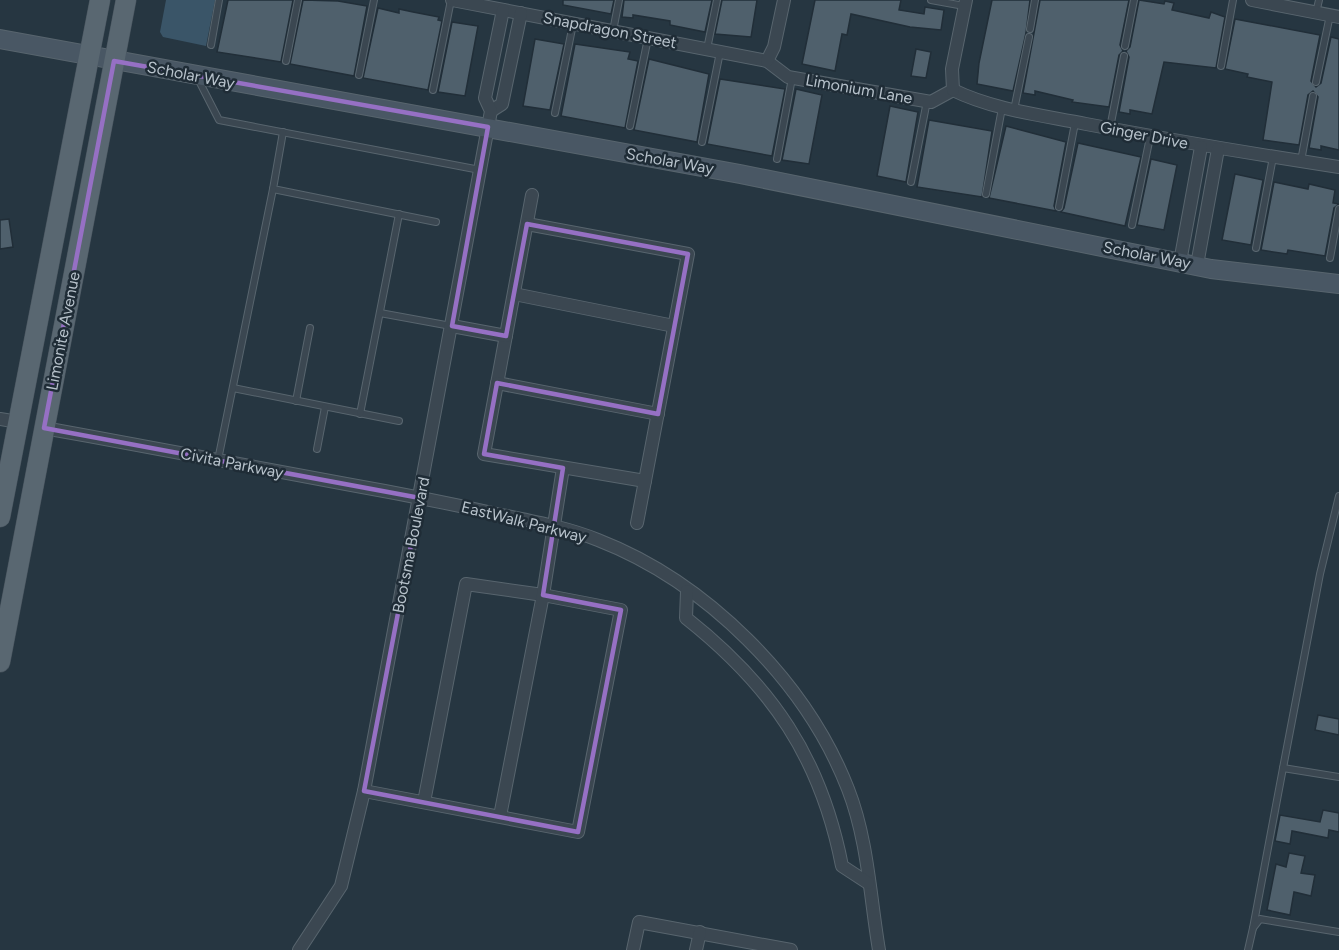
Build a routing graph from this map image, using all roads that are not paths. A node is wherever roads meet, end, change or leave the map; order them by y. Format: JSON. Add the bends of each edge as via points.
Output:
{"nodes":[{"id":1,"x":100,"y":0,"type":"edge"},
{"id":2,"x":126,"y":0,"type":"edge"},
{"id":3,"x":219,"y":0,"type":"edge"},
{"id":4,"x":298,"y":0,"type":"edge"},
{"id":5,"x":374,"y":0,"type":"edge"},
{"id":6,"x":452,"y":0,"type":"edge"},
{"id":7,"x":619,"y":0,"type":"edge"},
{"id":8,"x":717,"y":0,"type":"edge"},
{"id":9,"x":784,"y":0,"type":"edge"},
{"id":10,"x":931,"y":0,"type":"edge"},
{"id":11,"x":1035,"y":0,"type":"edge"},
{"id":12,"x":1134,"y":0,"type":"edge"},
{"id":13,"x":1233,"y":0,"type":"edge"},
{"id":14,"x":1256,"y":0,"type":"edge"},
{"id":15,"x":1319,"y":0,"type":"edge"},
{"id":16,"x":966,"y":3,"type":"edge"},
{"id":17,"x":503,"y":10,"type":"junction"},
{"id":18,"x":521,"y":13,"type":"junction"},
{"id":19,"x":1316,"y":13,"type":"junction"},
{"id":20,"x":1334,"y":16,"type":"edge"},
{"id":21,"x":573,"y":23,"type":"junction"},
{"id":22,"x":1030,"y":29,"type":"dead end"},
{"id":23,"x":613,"y":31,"type":"junction"},
{"id":24,"x":1029,"y":37,"type":"dead end"},
{"id":25,"x":648,"y":38,"type":"junction"},
{"id":26,"x":0,"y":39,"type":"edge"},
{"id":27,"x":212,"y":45,"type":"dead end"},
{"id":28,"x":1125,"y":46,"type":"dead end"},
{"id":29,"x":713,"y":50,"type":"junction"},
{"id":30,"x":89,"y":56,"type":"junction"},
{"id":31,"x":1124,"y":56,"type":"dead end"},
{"id":32,"x":114,"y":61,"type":"junction"},
{"id":33,"x":286,"y":61,"type":"dead end"},
{"id":34,"x":767,"y":61,"type":"junction"},
{"id":35,"x":1221,"y":66,"type":"dead end"},
{"id":36,"x":359,"y":75,"type":"dead end"},
{"id":37,"x":196,"y":76,"type":"junction"},
{"id":38,"x":792,"y":78,"type":"junction"},
{"id":39,"x":1316,"y":82,"type":"dead end"},
{"id":40,"x":433,"y":90,"type":"dead end"},
{"id":41,"x":953,"y":90,"type":"junction"},
{"id":42,"x":1313,"y":96,"type":"dead end"},
{"id":43,"x":927,"y":101,"type":"junction"},
{"id":44,"x":1008,"y":109,"type":"junction"},
{"id":45,"x":555,"y":113,"type":"dead end"},
{"id":46,"x":490,"y":119,"type":"junction"},
{"id":47,"x":1076,"y":122,"type":"junction"},
{"id":48,"x":630,"y":126,"type":"dead end"},
{"id":49,"x":1110,"y":129,"type":"junction"},
{"id":50,"x":283,"y":132,"type":"junction"},
{"id":51,"x":1150,"y":137,"type":"junction"},
{"id":52,"x":702,"y":142,"type":"dead end"},
{"id":53,"x":1201,"y":147,"type":"junction"},
{"id":54,"x":1218,"y":149,"type":"junction"},
{"id":55,"x":1273,"y":157,"type":"junction"},
{"id":56,"x":777,"y":159,"type":"dead end"},
{"id":57,"x":1301,"y":161,"type":"junction"},
{"id":58,"x":1339,"y":167,"type":"edge"},
{"id":59,"x":480,"y":170,"type":"junction"},
{"id":60,"x":911,"y":182,"type":"dead end"},
{"id":61,"x":273,"y":189,"type":"junction"},
{"id":62,"x":986,"y":194,"type":"dead end"},
{"id":63,"x":532,"y":195,"type":"dead end"},
{"id":64,"x":1059,"y":207,"type":"dead end"},
{"id":65,"x":1339,"y":209,"type":"edge"},
{"id":66,"x":399,"y":214,"type":"junction"},
{"id":67,"x":436,"y":222,"type":"dead end"},
{"id":68,"x":527,"y":224,"type":"junction"},
{"id":69,"x":1132,"y":225,"type":"dead end"},
{"id":70,"x":1256,"y":249,"type":"dead end"},
{"id":71,"x":1330,"y":258,"type":"dead end"},
{"id":72,"x":1189,"y":264,"type":"junction"},
{"id":73,"x":1339,"y":284,"type":"edge"},
{"id":74,"x":514,"y":294,"type":"junction"},
{"id":75,"x":380,"y":313,"type":"junction"},
{"id":76,"x":452,"y":326,"type":"junction"},
{"id":77,"x":674,"y":326,"type":"junction"},
{"id":78,"x":310,"y":328,"type":"dead end"},
{"id":79,"x":506,"y":336,"type":"junction"},
{"id":80,"x":497,"y":383,"type":"junction"},
{"id":81,"x":233,"y":388,"type":"junction"},
{"id":82,"x":296,"y":401,"type":"junction"},
{"id":83,"x":325,"y":407,"type":"junction"},
{"id":84,"x":360,"y":414,"type":"junction"},
{"id":85,"x":658,"y":414,"type":"junction"},
{"id":86,"x":9,"y":421,"type":"edge"},
{"id":87,"x":399,"y":421,"type":"dead end"},
{"id":88,"x":44,"y":428,"type":"junction"},
{"id":89,"x":317,"y":449,"type":"dead end"},
{"id":90,"x":218,"y":460,"type":"junction"},
{"id":91,"x":563,"y":468,"type":"junction"},
{"id":92,"x":645,"y":481,"type":"junction"},
{"id":93,"x":1339,"y":496,"type":"edge"},
{"id":94,"x":420,"y":498,"type":"junction"},
{"id":95,"x":0,"y":517,"type":"edge"},
{"id":96,"x":638,"y":523,"type":"dead end"},
{"id":97,"x":555,"y":526,"type":"junction"},
{"id":98,"x":20,"y":556,"type":"junction"},
{"id":99,"x":687,"y":591,"type":"junction"},
{"id":100,"x":543,"y":595,"type":"junction"},
{"id":101,"x":0,"y":663,"type":"edge"},
{"id":102,"x":1282,"y":768,"type":"junction"},
{"id":103,"x":1339,"y":777,"type":"edge"},
{"id":104,"x":364,"y":790,"type":"junction"},
{"id":105,"x":424,"y":802,"type":"junction"},
{"id":106,"x":500,"y":816,"type":"junction"},
{"id":107,"x":868,"y":883,"type":"junction"},
{"id":108,"x":1253,"y":927,"type":"junction"},
{"id":109,"x":700,"y":932,"type":"junction"},
{"id":110,"x":1339,"y":932,"type":"edge"},
{"id":111,"x":760,"y":947,"type":"edge"},
{"id":112,"x":299,"y":950,"type":"edge"},
{"id":113,"x":633,"y":950,"type":"edge"},
{"id":114,"x":696,"y":950,"type":"edge"},
{"id":115,"x":791,"y":950,"type":"edge"},
{"id":116,"x":879,"y":950,"type":"edge"},
{"id":117,"x":1248,"y":950,"type":"edge"}],
"edges":[{"from":1,"to":30,"type":"main road","name":"Limonite Avenue"},
{"from":2,"to":32,"type":"main road","name":"Limonite Avenue"},
{"from":3,"to":27,"type":"lane"},
{"from":4,"to":33,"type":"lane"},
{"from":5,"to":36,"type":"lane"},
{"from":6,"to":17,"type":"street","name":"Snapdragon Street"},
{"from":6,"to":40,"type":"lane"},
{"from":7,"to":23,"type":"lane"},
{"from":8,"to":29,"type":"lane"},
{"from":9,"to":34,"type":"street"},
{"from":10,"to":16,"type":"lane"},
{"from":11,"to":22,"type":"lane"},
{"from":12,"to":28,"type":"lane"},
{"from":13,"to":35,"type":"lane"},
{"from":14,"to":19,"type":"street"},
{"from":15,"to":19,"type":"lane"},
{"from":16,"to":41,"type":"street","via":[[952,69]]},
{"from":17,"to":18,"type":"street","name":"Snapdragon Street"},
{"from":17,"to":46,"type":"street","via":[[485,98]]},
{"from":18,"to":21,"type":"street","name":"Snapdragon Street"},
{"from":18,"to":46,"type":"street","via":[[502,104]]},
{"from":19,"to":20,"type":"street"},
{"from":20,"to":39,"type":"lane"},
{"from":21,"to":23,"type":"street","name":"Snapdragon Street"},
{"from":21,"to":45,"type":"lane"},
{"from":23,"to":25,"type":"street","name":"Snapdragon Street"},
{"from":24,"to":44,"type":"lane"},
{"from":25,"to":29,"type":"street","name":"Snapdragon Street"},
{"from":25,"to":48,"type":"lane"},
{"from":26,"to":30,"type":"street","name":"Scholar Way"},
{"from":29,"to":34,"type":"street","name":"Snapdragon Street"},
{"from":29,"to":52,"type":"lane"},
{"from":30,"to":32,"type":"street","name":"Scholar Way"},
{"from":30,"to":86,"type":"main road","name":"Limonite Avenue"},
{"from":31,"to":49,"type":"lane"},
{"from":32,"to":37,"type":"street","name":"Scholar Way"},
{"from":32,"to":88,"type":"main road","name":"Limonite Avenue"},
{"from":34,"to":38,"type":"street","name":"Limonium Lane"},
{"from":37,"to":46,"type":"street","name":"Scholar Way"},
{"from":37,"to":50,"type":"lane","via":[[219,120]]},
{"from":38,"to":43,"type":"street","name":"Limonium Lane"},
{"from":38,"to":56,"type":"lane"},
{"from":41,"to":43,"type":"street","name":"Limonium Lane"},
{"from":41,"to":44,"type":"street","name":"Ginger Drive","via":[[980,104]]},
{"from":42,"to":57,"type":"lane"},
{"from":43,"to":60,"type":"lane"},
{"from":44,"to":47,"type":"street","name":"Ginger Drive"},
{"from":44,"to":62,"type":"lane"},
{"from":46,"to":59,"type":"street","name":"Bootsma Boulevard"},
{"from":46,"to":72,"type":"street","name":"Scholar Way","via":[[740,174]]},
{"from":47,"to":49,"type":"street","name":"Ginger Drive"},
{"from":47,"to":64,"type":"lane"},
{"from":49,"to":51,"type":"street","name":"Ginger Drive"},
{"from":50,"to":59,"type":"lane"},
{"from":50,"to":61,"type":"lane"},
{"from":51,"to":53,"type":"street","name":"Ginger Drive"},
{"from":51,"to":69,"type":"lane"},
{"from":53,"to":54,"type":"street","name":"Ginger Drive"},
{"from":53,"to":72,"type":"street"},
{"from":54,"to":55,"type":"street","name":"Ginger Drive"},
{"from":54,"to":72,"type":"street"},
{"from":55,"to":57,"type":"street","name":"Ginger Drive"},
{"from":55,"to":70,"type":"lane"},
{"from":57,"to":58,"type":"street","name":"Ginger Drive"},
{"from":59,"to":76,"type":"street","name":"Bootsma Boulevard"},
{"from":61,"to":66,"type":"lane"},
{"from":61,"to":81,"type":"lane"},
{"from":63,"to":68,"type":"street"},
{"from":65,"to":71,"type":"lane"},
{"from":66,"to":67,"type":"lane"},
{"from":66,"to":75,"type":"lane"},
{"from":68,"to":74,"type":"street"},
{"from":68,"to":77,"type":"street","via":[[688,254]]},
{"from":72,"to":73,"type":"street","name":"Scholar Way"},
{"from":74,"to":77,"type":"street"},
{"from":74,"to":79,"type":"street"},
{"from":75,"to":76,"type":"lane"},
{"from":75,"to":84,"type":"lane"},
{"from":76,"to":79,"type":"street"},
{"from":76,"to":94,"type":"street","name":"Bootsma Boulevard"},
{"from":77,"to":85,"type":"street"},
{"from":78,"to":82,"type":"lane"},
{"from":79,"to":80,"type":"street"},
{"from":80,"to":85,"type":"street"},
{"from":80,"to":91,"type":"street","via":[[484,454]]},
{"from":81,"to":82,"type":"lane"},
{"from":81,"to":90,"type":"lane"},
{"from":82,"to":83,"type":"lane"},
{"from":83,"to":84,"type":"lane"},
{"from":83,"to":89,"type":"lane"},
{"from":84,"to":87,"type":"lane"},
{"from":85,"to":92,"type":"street"},
{"from":86,"to":95,"type":"main road","name":"Limonite Avenue"},
{"from":86,"to":98,"type":"main road","via":[[26,432],[9,521]]},
{"from":88,"to":90,"type":"street","name":"Civita Parkway"},
{"from":88,"to":98,"type":"main road","name":"Limonite Avenue"},
{"from":90,"to":94,"type":"street","name":"Civita Parkway"},
{"from":91,"to":92,"type":"street"},
{"from":91,"to":97,"type":"street"},
{"from":92,"to":96,"type":"street"},
{"from":93,"to":102,"type":"lane"},
{"from":94,"to":97,"type":"street","name":"EastWalk Parkway"},
{"from":94,"to":104,"type":"street","name":"Bootsma Boulevard"},
{"from":97,"to":99,"type":"street","name":"EastWalk Parkway","via":[[598,540],[648,565]]},
{"from":97,"to":100,"type":"street"},
{"from":98,"to":101,"type":"main road","name":"Limonite Avenue"},
{"from":99,"to":107,"type":"street","name":"EastWalk Parkway","via":[[738,630],[776,668],[819,730],[848,788],[863,837]]},
{"from":99,"to":107,"type":"street","via":[[686,618],[739,663],[795,737],[824,795],[842,866]]},
{"from":100,"to":105,"type":"street","via":[[466,585]]},
{"from":100,"to":106,"type":"street"},
{"from":100,"to":106,"type":"street","via":[[621,610],[578,832]]},
{"from":102,"to":103,"type":"lane"},
{"from":102,"to":108,"type":"lane"},
{"from":104,"to":105,"type":"street"},
{"from":104,"to":112,"type":"street","name":"Bootsma Boulevard","via":[[341,886]]},
{"from":105,"to":106,"type":"street"},
{"from":107,"to":116,"type":"street","name":"EastWalk Parkway"},
{"from":108,"to":110,"type":"lane","via":[[1260,920]]},
{"from":108,"to":117,"type":"lane"},
{"from":109,"to":111,"type":"street"},
{"from":109,"to":113,"type":"street","via":[[639,922]]},
{"from":109,"to":114,"type":"street"},
{"from":111,"to":115,"type":"street"}]}
